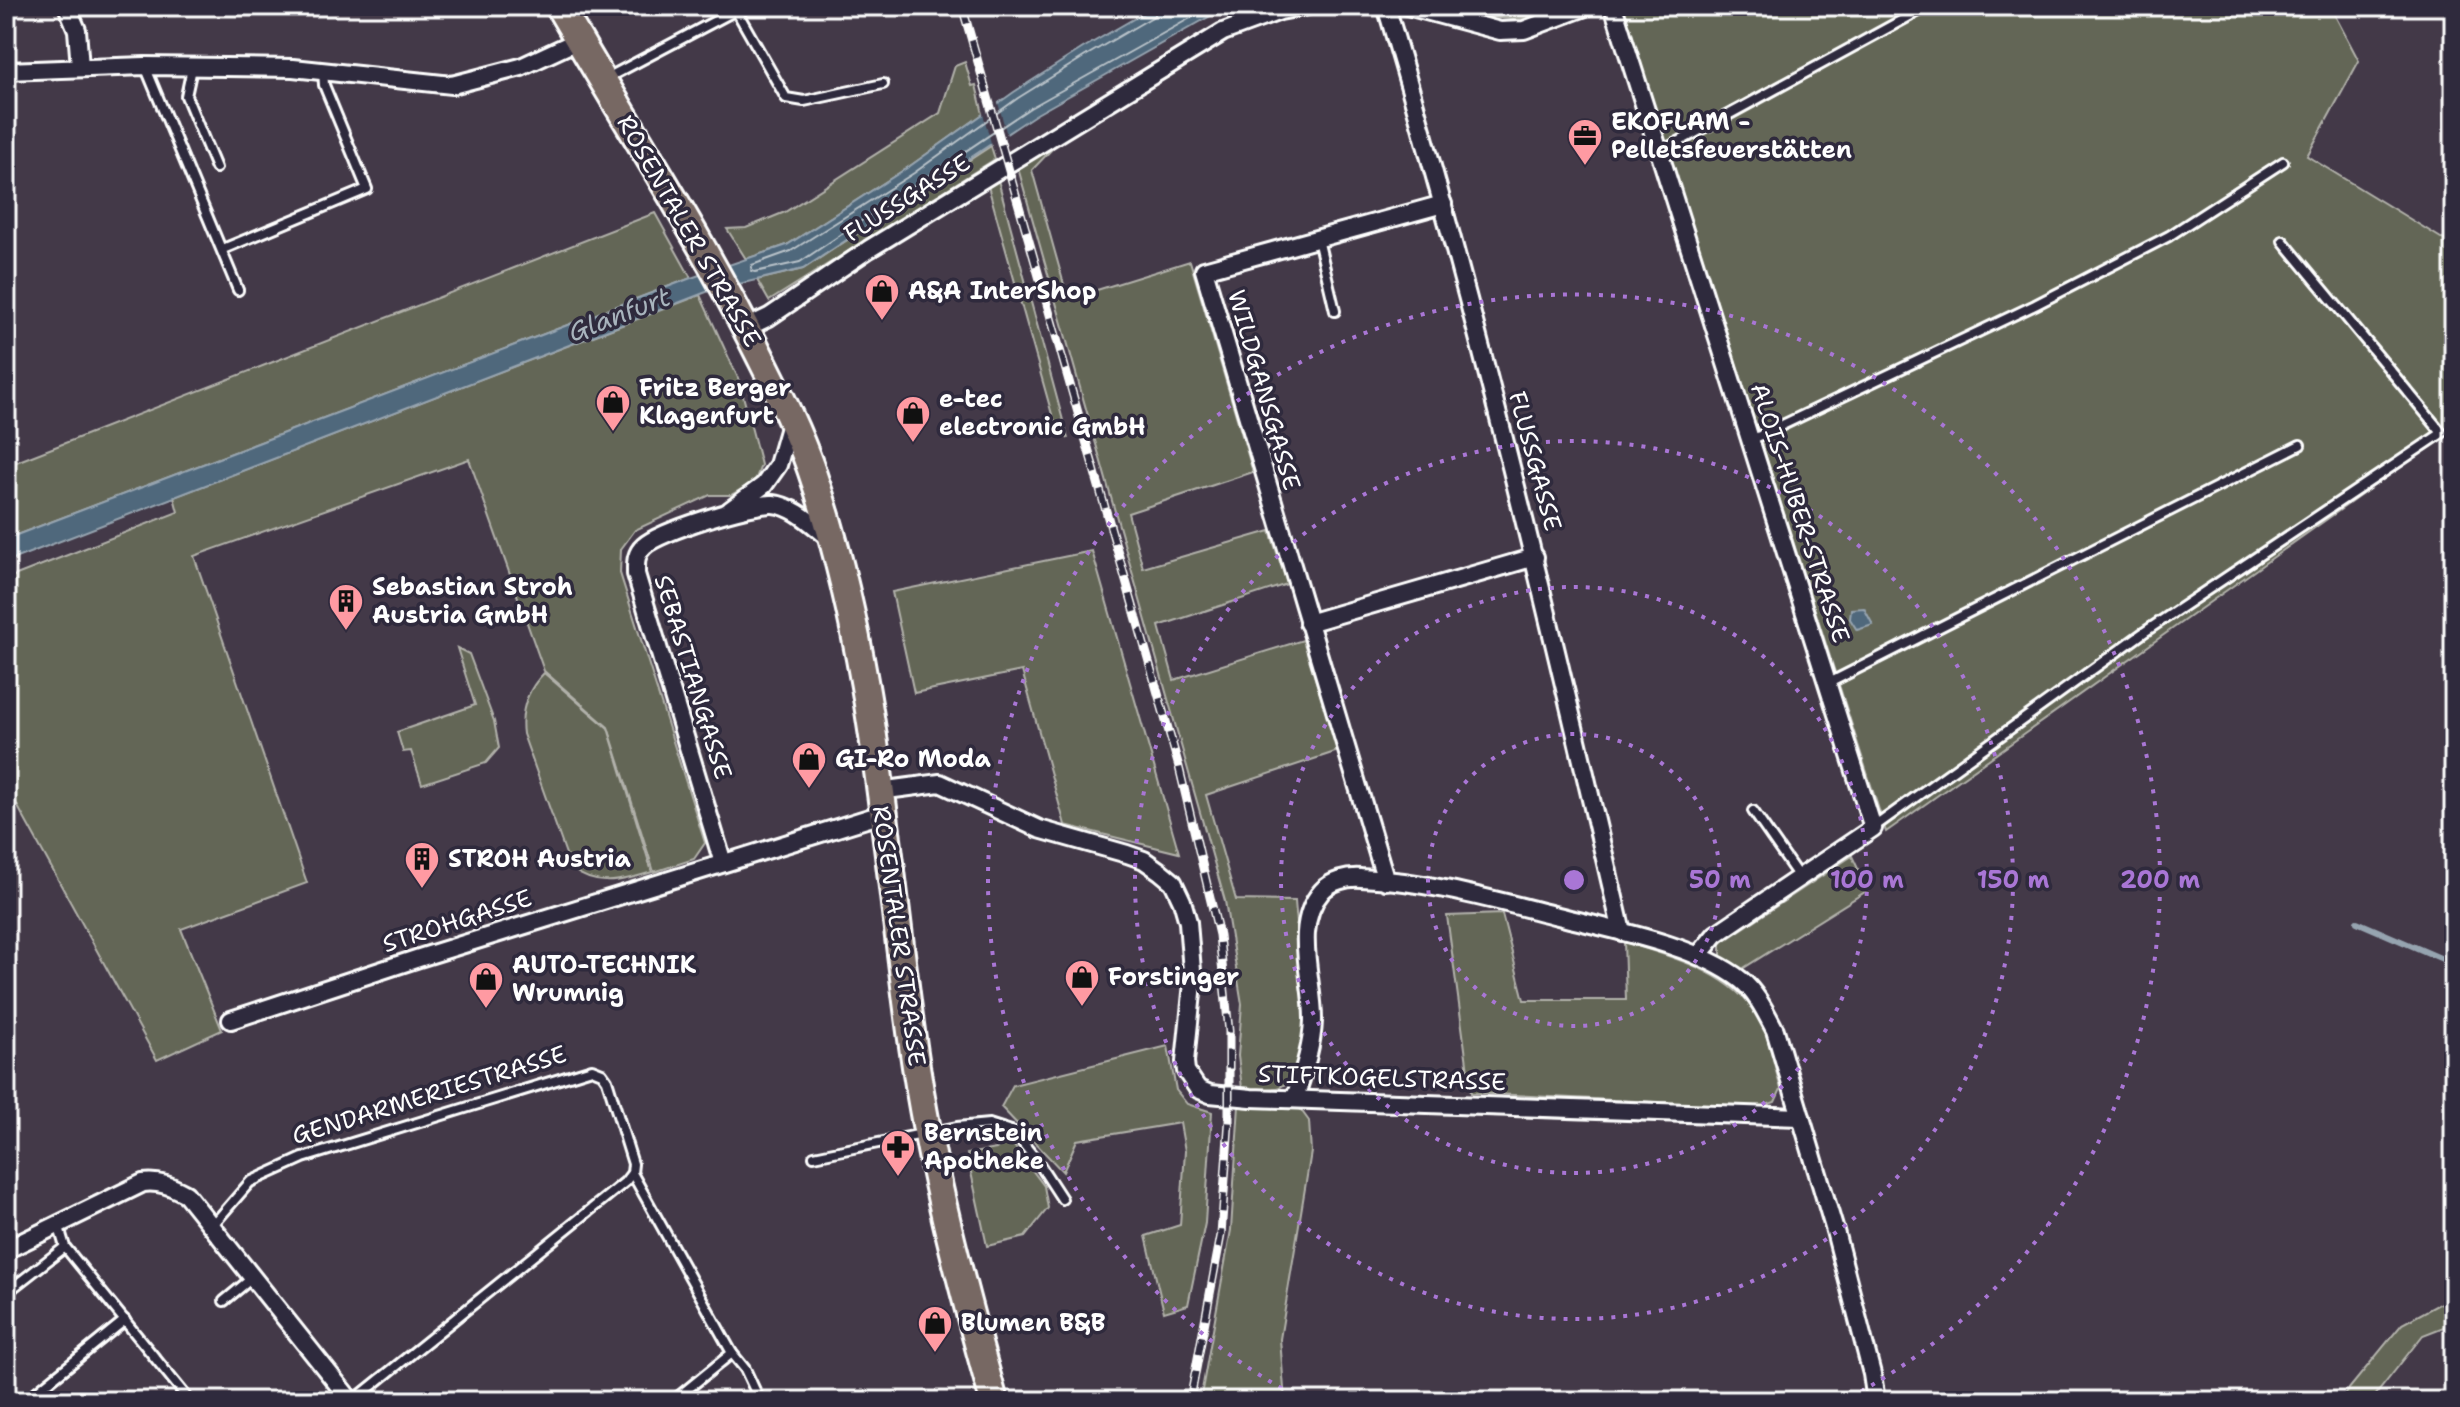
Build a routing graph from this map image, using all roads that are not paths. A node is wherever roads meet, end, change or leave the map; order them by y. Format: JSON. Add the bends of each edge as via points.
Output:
{"nodes":[{"id":1,"x":67,"y":6,"type":"edge"},
{"id":2,"x":559,"y":6,"type":"edge"},
{"id":3,"x":1307,"y":6,"type":"edge"},
{"id":4,"x":1386,"y":6,"type":"edge"},
{"id":5,"x":1407,"y":6,"type":"edge"},
{"id":6,"x":1588,"y":6,"type":"edge"},
{"id":7,"x":1613,"y":6,"type":"edge"},
{"id":8,"x":1928,"y":6,"type":"edge"},
{"id":9,"x":736,"y":8,"type":"edge"},
{"id":10,"x":579,"y":40,"type":"junction"},
{"id":11,"x":145,"y":66,"type":"junction"},
{"id":12,"x":80,"y":67,"type":"junction"},
{"id":13,"x":192,"y":68,"type":"junction"},
{"id":14,"x":6,"y":71,"type":"edge"},
{"id":15,"x":323,"y":71,"type":"junction"},
{"id":16,"x":603,"y":80,"type":"junction"},
{"id":17,"x":883,"y":84,"type":"dead end"},
{"id":18,"x":1659,"y":152,"type":"junction"},
{"id":19,"x":2283,"y":162,"type":"dead end"},
{"id":20,"x":216,"y":168,"type":"dead end"},
{"id":21,"x":1443,"y":204,"type":"junction"},
{"id":22,"x":1318,"y":239,"type":"junction"},
{"id":23,"x":2283,"y":241,"type":"dead end"},
{"id":24,"x":223,"y":249,"type":"junction"},
{"id":25,"x":238,"y":290,"type":"dead end"},
{"id":26,"x":1335,"y":311,"type":"dead end"},
{"id":27,"x":742,"y":321,"type":"junction"},
{"id":28,"x":791,"y":419,"type":"junction"},
{"id":29,"x":1751,"y":440,"type":"junction"},
{"id":30,"x":2300,"y":445,"type":"dead end"},
{"id":31,"x":725,"y":513,"type":"junction"},
{"id":32,"x":833,"y":540,"type":"junction"},
{"id":33,"x":1535,"y":557,"type":"junction"},
{"id":34,"x":1308,"y":623,"type":"junction"},
{"id":35,"x":1829,"y":683,"type":"junction"},
{"id":36,"x":881,"y":803,"type":"junction"},
{"id":37,"x":1753,"y":811,"type":"dead end"},
{"id":38,"x":1873,"y":828,"type":"junction"},
{"id":39,"x":723,"y":863,"type":"junction"},
{"id":40,"x":1800,"y":877,"type":"junction"},
{"id":41,"x":1386,"y":881,"type":"junction"},
{"id":42,"x":1622,"y":932,"type":"junction"},
{"id":43,"x":1698,"y":956,"type":"junction"},
{"id":44,"x":231,"y":1020,"type":"dead end"},
{"id":45,"x":1295,"y":1098,"type":"junction"},
{"id":46,"x":1801,"y":1117,"type":"junction"},
{"id":47,"x":927,"y":1133,"type":"junction"},
{"id":48,"x":814,"y":1156,"type":"dead end"},
{"id":49,"x":632,"y":1173,"type":"junction"},
{"id":50,"x":1062,"y":1199,"type":"dead end"},
{"id":51,"x":58,"y":1224,"type":"junction"},
{"id":52,"x":212,"y":1226,"type":"junction"},
{"id":53,"x":65,"y":1247,"type":"junction"},
{"id":54,"x":6,"y":1250,"type":"edge"},
{"id":55,"x":253,"y":1278,"type":"junction"},
{"id":56,"x":6,"y":1293,"type":"edge"},
{"id":57,"x":224,"y":1301,"type":"dead end"},
{"id":58,"x":125,"y":1320,"type":"junction"},
{"id":59,"x":732,"y":1353,"type":"junction"},
{"id":60,"x":25,"y":1401,"type":"edge"},
{"id":61,"x":190,"y":1401,"type":"edge"},
{"id":62,"x":352,"y":1401,"type":"edge"},
{"id":63,"x":673,"y":1401,"type":"edge"},
{"id":64,"x":760,"y":1401,"type":"edge"},
{"id":65,"x":994,"y":1401,"type":"edge"},
{"id":66,"x":1876,"y":1401,"type":"edge"}],
"edges":[{"from":1,"to":12,"type":"street","via":[[77,30]]},
{"from":2,"to":10,"type":"main road","name":"ROSENTALER STRASSE"},
{"from":3,"to":27,"type":"street","name":"FLUSSGASSE","via":[[1223,32],[869,249],[769,317]]},
{"from":4,"to":21,"type":"street","name":"FLUSSGASSE"},
{"from":5,"to":6,"type":"street","via":[[1500,31],[1524,30]]},
{"from":7,"to":18,"type":"street","name":"ALOIS-HUBER-STRASSE"},
{"from":8,"to":18,"type":"lane"},
{"from":9,"to":16,"type":"lane"},
{"from":9,"to":17,"type":"lane","via":[[786,98],[804,101]]},
{"from":10,"to":15,"type":"street","via":[[521,67],[452,85]]},
{"from":10,"to":16,"type":"main road","name":"ROSENTALER STRASSE"},
{"from":11,"to":12,"type":"street"},
{"from":11,"to":13,"type":"street"},
{"from":11,"to":24,"type":"lane"},
{"from":12,"to":14,"type":"street"},
{"from":13,"to":15,"type":"street"},
{"from":13,"to":20,"type":"lane","via":[[186,96]]},
{"from":15,"to":24,"type":"lane","via":[[367,189]]},
{"from":16,"to":27,"type":"main road","name":"ROSENTALER STRASSE"},
{"from":18,"to":29,"type":"street","name":"ALOIS-HUBER-STRASSE"},
{"from":19,"to":29,"type":"lane","via":[[2169,236]]},
{"from":21,"to":22,"type":"street","name":"WILDGANSGASSE"},
{"from":21,"to":33,"type":"street","name":"FLUSSGASSE"},
{"from":22,"to":26,"type":"lane"},
{"from":22,"to":34,"type":"street","name":"WILDGANSGASSE","via":[[1204,270]]},
{"from":23,"to":38,"type":"lane","via":[[2442,433],[2143,633]]},
{"from":24,"to":25,"type":"lane"},
{"from":27,"to":28,"type":"main road","name":"ROSENTALER STRASSE"},
{"from":28,"to":31,"type":"street","name":"SEBASTIANGASSE","via":[[778,465],[764,485]]},
{"from":28,"to":32,"type":"main road","name":"ROSENTALER STRASSE"},
{"from":29,"to":35,"type":"street","name":"ALOIS-HUBER-STRASSE"},
{"from":30,"to":35,"type":"lane"},
{"from":31,"to":32,"type":"street","name":"SEBASTIANGASSE","via":[[781,506]]},
{"from":31,"to":39,"type":"street","name":"SEBASTIANGASSE","via":[[657,537],[635,558]]},
{"from":32,"to":36,"type":"main road","name":"ROSENTALER STRASSE","via":[[851,616]]},
{"from":33,"to":34,"type":"street"},
{"from":33,"to":42,"type":"street","name":"FLUSSGASSE"},
{"from":34,"to":41,"type":"street","name":"WILDGANSGASSE"},
{"from":35,"to":38,"type":"street","name":"ALOIS-HUBER-STRASSE"},
{"from":36,"to":39,"type":"street","name":"STROHGASSE"},
{"from":36,"to":45,"type":"street","name":"STIFTKOGELSTRASSE","via":[[940,783],[1039,829],[1127,854],[1161,872],[1173,882],[1188,922],[1193,983],[1185,1062],[1190,1080],[1210,1094]]},
{"from":36,"to":47,"type":"main road","name":"ROSENTALER STRASSE"},
{"from":37,"to":40,"type":"lane"},
{"from":38,"to":40,"type":"street"},
{"from":39,"to":44,"type":"street","name":"STROHGASSE"},
{"from":40,"to":43,"type":"street","via":[[1716,934]]},
{"from":41,"to":42,"type":"street"},
{"from":41,"to":45,"type":"street","via":[[1358,878],[1331,883],[1311,913],[1305,936],[1312,1035]]},
{"from":42,"to":43,"type":"street"},
{"from":43,"to":46,"type":"street","via":[[1742,981],[1759,1002],[1775,1030]]},
{"from":45,"to":46,"type":"street","name":"STIFTKOGELSTRASSE"},
{"from":46,"to":66,"type":"street"},
{"from":47,"to":48,"type":"lane"},
{"from":47,"to":50,"type":"lane","via":[[989,1124],[1014,1132]]},
{"from":47,"to":65,"type":"main road","name":"ROSENTALER STRASSE"},
{"from":49,"to":52,"type":"lane","name":"GENDARMERIESTRASSE","via":[[607,1080],[592,1069],[303,1158],[250,1182]]},
{"from":49,"to":59,"type":"lane"},
{"from":49,"to":62,"type":"lane"},
{"from":51,"to":52,"type":"street","via":[[128,1189],[157,1181],[186,1194]]},
{"from":51,"to":53,"type":"lane"},
{"from":51,"to":54,"type":"street"},
{"from":52,"to":55,"type":"street"},
{"from":53,"to":56,"type":"lane"},
{"from":53,"to":58,"type":"lane"},
{"from":55,"to":57,"type":"lane"},
{"from":55,"to":62,"type":"street"},
{"from":58,"to":60,"type":"lane"},
{"from":58,"to":61,"type":"lane"},
{"from":59,"to":63,"type":"lane"},
{"from":59,"to":64,"type":"lane"}]}
